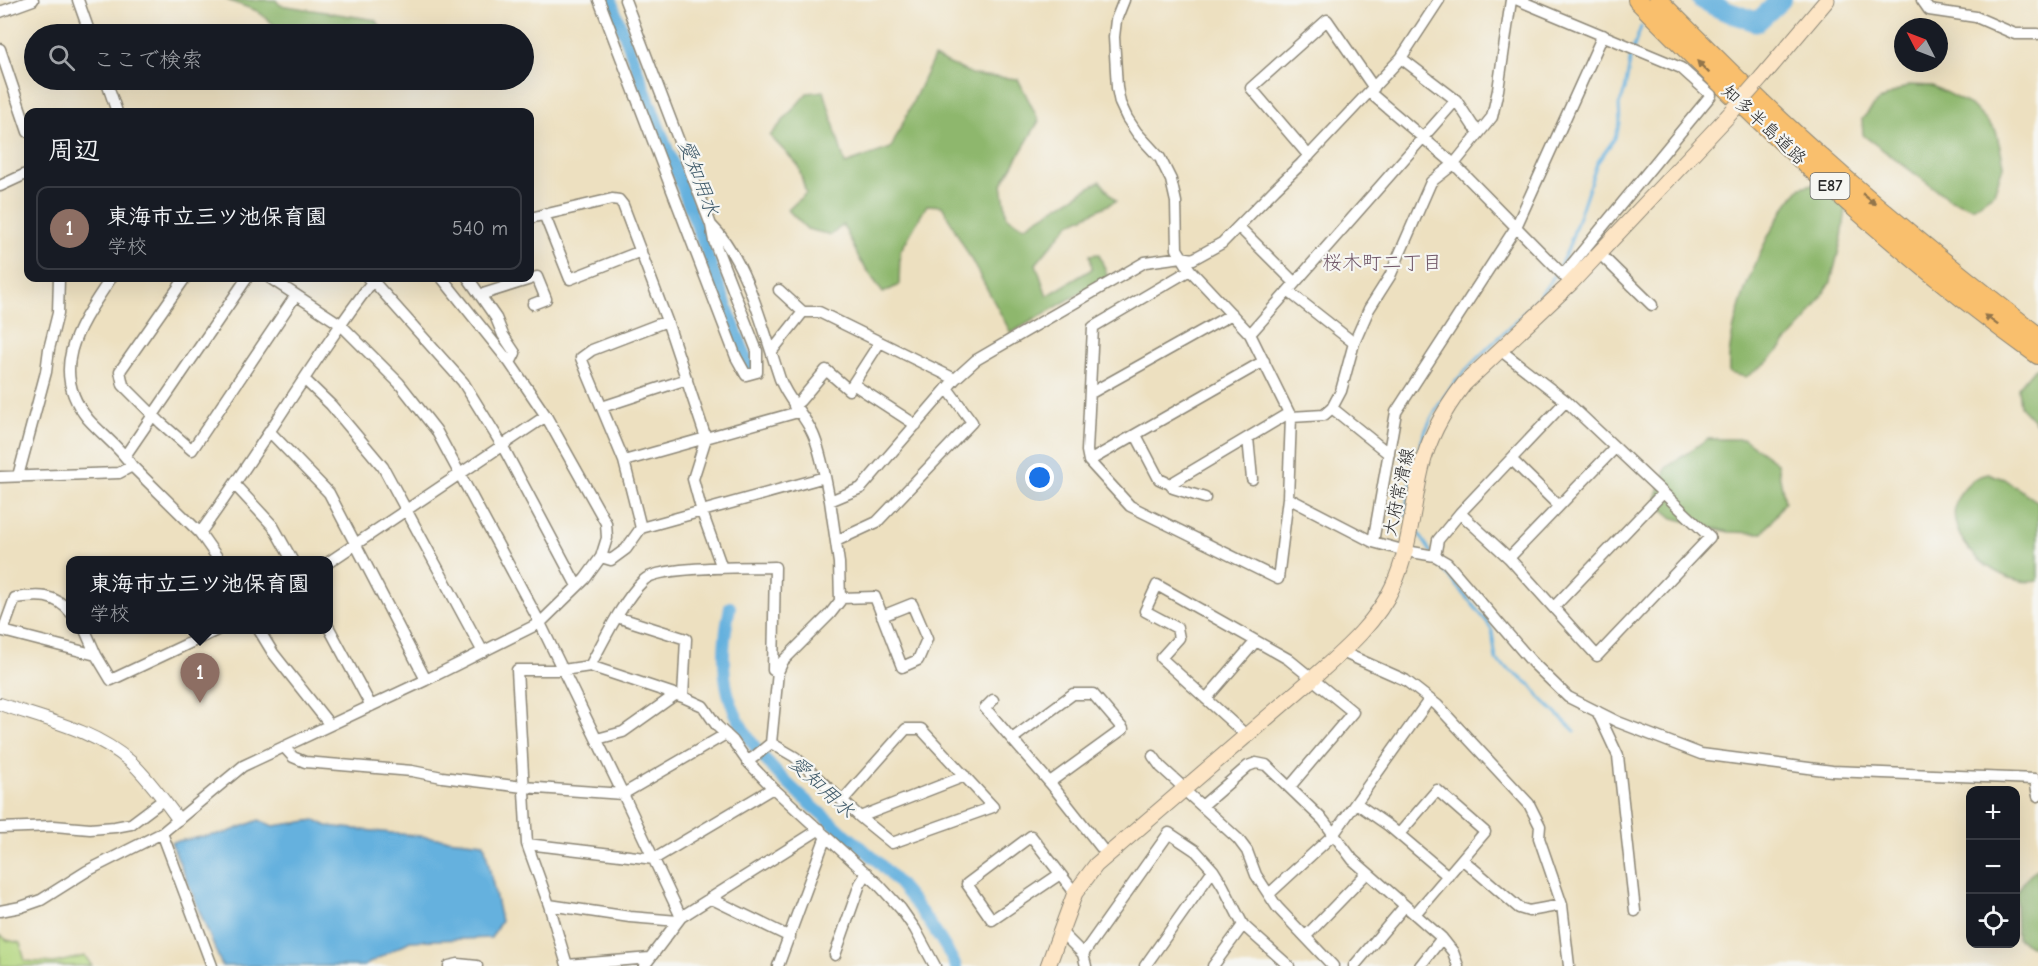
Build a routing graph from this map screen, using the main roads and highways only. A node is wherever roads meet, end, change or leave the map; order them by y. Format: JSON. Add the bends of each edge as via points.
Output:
{"nodes":[{"id":1,"x":1637,"y":0,"type":"edge"},
{"id":2,"x":1658,"y":0,"type":"edge"},
{"id":3,"x":1827,"y":0,"type":"edge"},
{"id":4,"x":2038,"y":336,"type":"edge"},
{"id":5,"x":2038,"y":355,"type":"edge"},
{"id":6,"x":1048,"y":966,"type":"edge"}],
"edges":[{"from":5,"to":1,"type":"highway","name":"知多半島道路","number":"E87","one_way":true,"via":[[1924,267],[1818,176]]},
{"from":2,"to":4,"type":"highway","name":"知多半島道路","number":"E87","one_way":true,"via":[[1829,165]]},
{"from":3,"to":6,"type":"main road","name":"大府常滑線","bridge":true,"via":[[1727,117],[1599,253],[1567,279],[1456,394],[1430,441],[1421,468],[1406,551],[1393,586],[1371,621],[1312,679],[1096,865],[1075,893]]}]}
